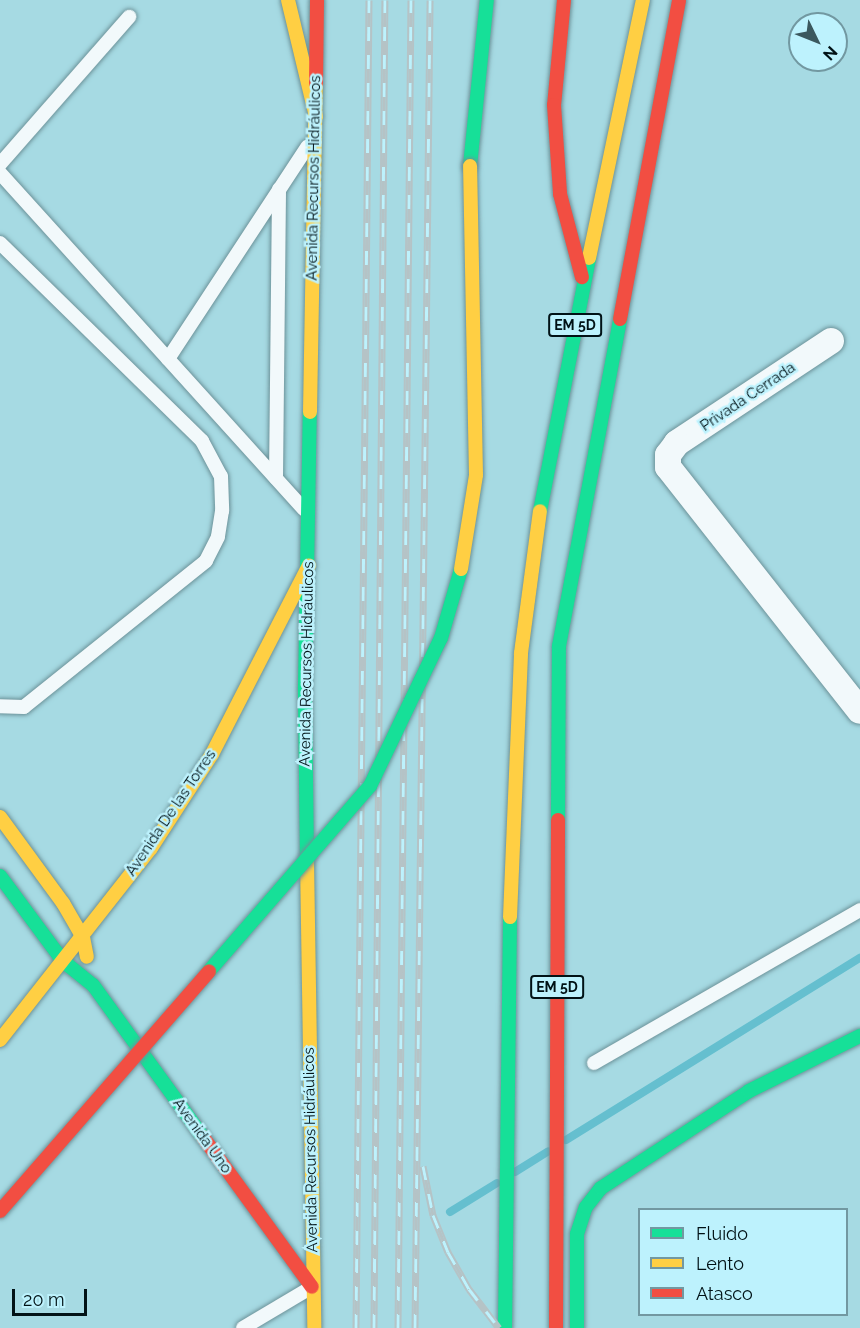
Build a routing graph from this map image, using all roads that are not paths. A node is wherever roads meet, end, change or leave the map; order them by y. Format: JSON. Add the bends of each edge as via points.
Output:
{"nodes":[{"id":1,"x":288,"y":0,"type":"edge"},
{"id":2,"x":317,"y":0,"type":"edge"},
{"id":3,"x":487,"y":0,"type":"edge"},
{"id":4,"x":564,"y":0,"type":"edge"},
{"id":5,"x":643,"y":0,"type":"edge"},
{"id":6,"x":679,"y":0,"type":"edge"},
{"id":7,"x":129,"y":17,"type":"dead end"},
{"id":8,"x":467,"y":48,"type":"dead end"},
{"id":9,"x":316,"y":117,"type":"junction"},
{"id":10,"x":315,"y":135,"type":"junction"},
{"id":11,"x":0,"y":164,"type":"edge"},
{"id":12,"x":470,"y":166,"type":"junction"},
{"id":13,"x":0,"y":173,"type":"edge"},
{"id":14,"x":279,"y":189,"type":"junction"},
{"id":15,"x":0,"y":243,"type":"edge"},
{"id":16,"x":584,"y":284,"type":"junction"},
{"id":17,"x":831,"y":342,"type":"dead end"},
{"id":18,"x":168,"y":358,"type":"junction"},
{"id":19,"x":276,"y":478,"type":"junction"},
{"id":20,"x":308,"y":512,"type":"junction"},
{"id":21,"x":309,"y":565,"type":"junction"},
{"id":22,"x":0,"y":706,"type":"edge"},
{"id":23,"x":860,"y":711,"type":"edge"},
{"id":24,"x":0,"y":817,"type":"edge"},
{"id":25,"x":0,"y":876,"type":"edge"},
{"id":26,"x":860,"y":910,"type":"edge"},
{"id":27,"x":83,"y":937,"type":"junction"},
{"id":28,"x":63,"y":961,"type":"junction"},
{"id":29,"x":93,"y":985,"type":"junction"},
{"id":30,"x":860,"y":1035,"type":"edge"},
{"id":31,"x":0,"y":1040,"type":"edge"},
{"id":32,"x":594,"y":1063,"type":"dead end"},
{"id":33,"x":0,"y":1211,"type":"edge"},
{"id":34,"x":312,"y":1287,"type":"junction"},
{"id":35,"x":243,"y":1328,"type":"edge"},
{"id":36,"x":314,"y":1328,"type":"edge"},
{"id":37,"x":505,"y":1328,"type":"edge"},
{"id":38,"x":556,"y":1328,"type":"edge"},
{"id":39,"x":577,"y":1328,"type":"edge"}],
"edges":[{"from":1,"to":9,"type":"main road"},
{"from":2,"to":9,"type":"main road","name":"Avenida Recursos Hidráulicos"},
{"from":3,"to":12,"type":"main road"},
{"from":4,"to":16,"type":"main road","via":[[554,105],[560,194]]},
{"from":5,"to":16,"type":"main road","number":"EM 5D"},
{"from":6,"to":38,"type":"main road","number":"EM 5D","via":[[559,646]]},
{"from":7,"to":11,"type":"lane"},
{"from":8,"to":12,"type":"main road"},
{"from":9,"to":10,"type":"main road","name":"Avenida Recursos Hidráulicos"},
{"from":10,"to":14,"type":"lane"},
{"from":10,"to":20,"type":"main road","name":"Avenida Recursos Hidráulicos"},
{"from":12,"to":33,"type":"main road","bridge":true,"via":[[476,475],[462,566],[441,638],[411,707],[370,786]]},
{"from":13,"to":18,"type":"lane"},
{"from":14,"to":18,"type":"lane"},
{"from":14,"to":19,"type":"lane"},
{"from":15,"to":22,"type":"lane","via":[[202,441],[221,476],[222,511],[218,537],[206,561],[24,706]]},
{"from":16,"to":37,"type":"main road","number":"EM 5D","via":[[547,460],[521,653],[510,895]]},
{"from":17,"to":23,"type":"street","name":"Privada Cerrada","via":[[677,443],[668,455],[668,466]]},
{"from":18,"to":19,"type":"lane"},
{"from":19,"to":20,"type":"lane"},
{"from":20,"to":21,"type":"main road","name":"Avenida Recursos Hidráulicos"},
{"from":21,"to":27,"type":"main road","name":"Avenida De las Torres","via":[[212,754],[151,848]]},
{"from":21,"to":34,"type":"main road","name":"Avenida Recursos Hidráulicos","via":[[305,686]]},
{"from":24,"to":27,"type":"main road"},
{"from":25,"to":28,"type":"main road","name":"Avenida Uno"},
{"from":26,"to":32,"type":"lane"},
{"from":27,"to":28,"type":"main road","name":"Avenida De las Torres"},
{"from":27,"to":29,"type":"main road","name":"Avenida Uno"},
{"from":28,"to":29,"type":"main road","name":"Avenida Uno"},
{"from":28,"to":31,"type":"main road","name":"Avenida De las Torres"},
{"from":29,"to":34,"type":"main road","name":"Avenida Uno"},
{"from":30,"to":39,"type":"main road","via":[[749,1091],[601,1188],[586,1207],[577,1234]]},
{"from":34,"to":35,"type":"lane"},
{"from":34,"to":36,"type":"main road","name":"Avenida Recursos Hidráulicos"}]}
